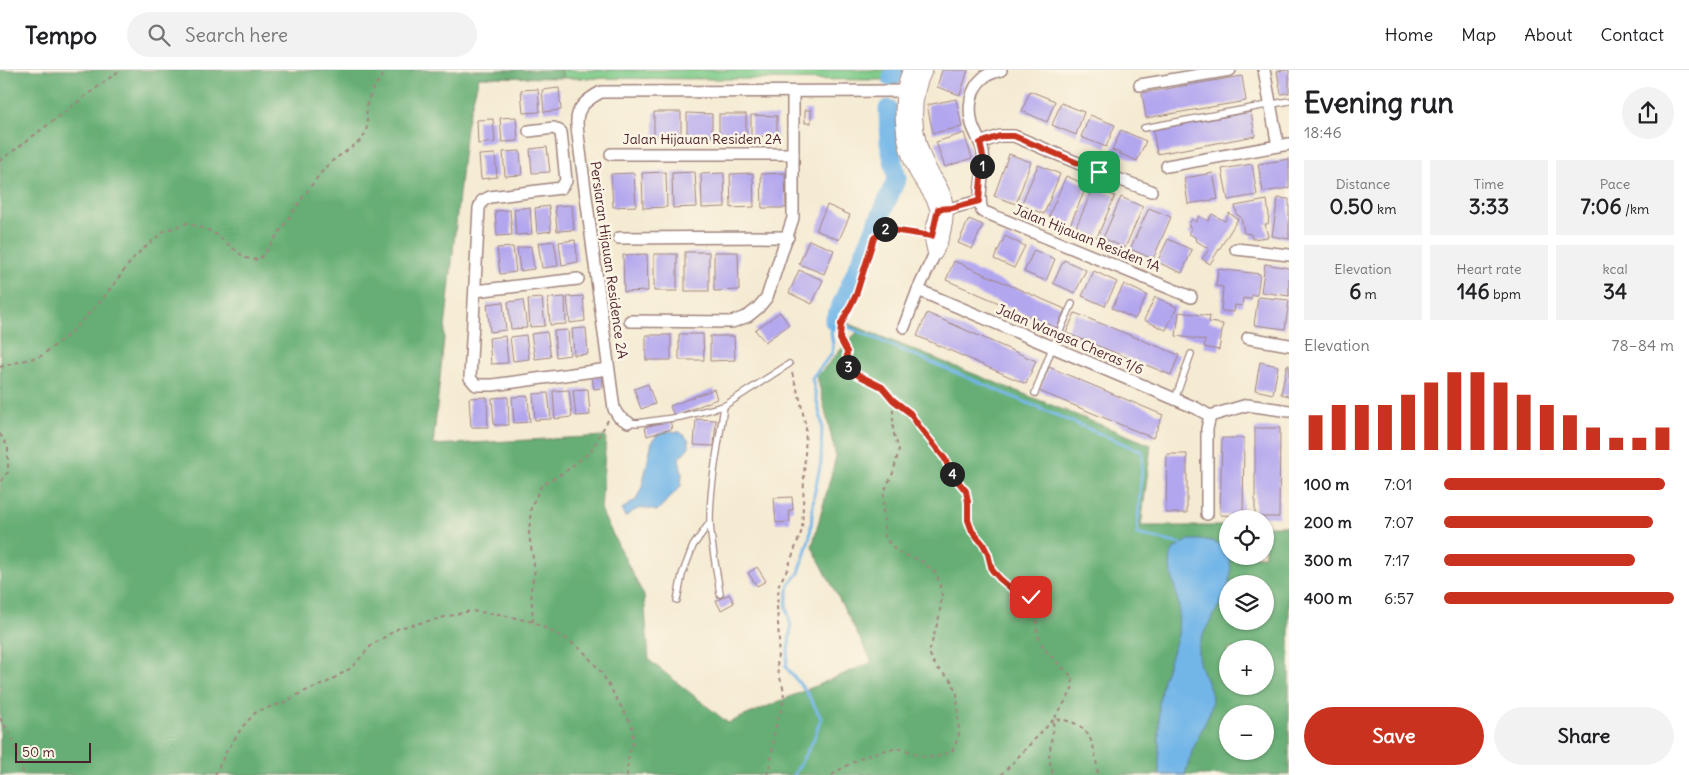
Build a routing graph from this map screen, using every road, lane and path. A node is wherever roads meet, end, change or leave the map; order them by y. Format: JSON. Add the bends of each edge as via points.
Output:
{"nodes":[{"id":1,"x":120,"y":70,"type":"edge"},
{"id":2,"x":386,"y":70,"type":"edge"},
{"id":3,"x":910,"y":70,"type":"edge"},
{"id":4,"x":925,"y":70,"type":"edge"},
{"id":5,"x":1001,"y":70,"type":"edge"},
{"id":6,"x":1230,"y":70,"type":"edge"},
{"id":7,"x":1264,"y":70,"type":"edge"},
{"id":8,"x":1140,"y":85,"type":"dead end"},
{"id":9,"x":918,"y":91,"type":"junction"},
{"id":10,"x":793,"y":92,"type":"junction"},
{"id":11,"x":903,"y":92,"type":"junction"},
{"id":12,"x":1289,"y":100,"type":"edge"},
{"id":13,"x":1270,"y":104,"type":"junction"},
{"id":14,"x":1144,"y":128,"type":"dead end"},
{"id":15,"x":529,"y":131,"type":"dead end"},
{"id":16,"x":980,"y":143,"type":"junction"},
{"id":17,"x":1283,"y":145,"type":"edge"},
{"id":18,"x":611,"y":154,"type":"dead end"},
{"id":19,"x":793,"y":154,"type":"junction"},
{"id":20,"x":0,"y":161,"type":"edge"},
{"id":21,"x":1167,"y":166,"type":"dead end"},
{"id":22,"x":1152,"y":191,"type":"dead end"},
{"id":23,"x":979,"y":201,"type":"junction"},
{"id":24,"x":942,"y":209,"type":"junction"},
{"id":25,"x":932,"y":236,"type":"junction"},
{"id":26,"x":788,"y":237,"type":"junction"},
{"id":27,"x":619,"y":238,"type":"dead end"},
{"id":28,"x":1236,"y":249,"type":"dead end"},
{"id":29,"x":936,"y":253,"type":"junction"},
{"id":30,"x":1289,"y":256,"type":"edge"},
{"id":31,"x":578,"y":279,"type":"dead end"},
{"id":32,"x":918,"y":290,"type":"junction"},
{"id":33,"x":475,"y":291,"type":"junction"},
{"id":34,"x":1191,"y":297,"type":"dead end"},
{"id":35,"x":1072,"y":304,"type":"dead end"},
{"id":36,"x":630,"y":321,"type":"dead end"},
{"id":37,"x":904,"y":327,"type":"dead end"},
{"id":38,"x":1248,"y":338,"type":"dead end"},
{"id":39,"x":1289,"y":345,"type":"edge"},
{"id":40,"x":1052,"y":348,"type":"junction"},
{"id":41,"x":1191,"y":354,"type":"dead end"},
{"id":42,"x":789,"y":364,"type":"joint"},
{"id":43,"x":0,"y":367,"type":"edge"},
{"id":44,"x":608,"y":369,"type":"junction"},
{"id":45,"x":1035,"y":393,"type":"dead end"},
{"id":46,"x":1175,"y":399,"type":"junction"},
{"id":47,"x":893,"y":400,"type":"junction"},
{"id":48,"x":724,"y":406,"type":"junction"},
{"id":49,"x":614,"y":409,"type":"junction"},
{"id":50,"x":1289,"y":412,"type":"edge"},
{"id":51,"x":1210,"y":416,"type":"junction"},
{"id":52,"x":628,"y":422,"type":"joint"},
{"id":53,"x":0,"y":434,"type":"edge"},
{"id":54,"x":0,"y":482,"type":"edge"},
{"id":55,"x":1207,"y":514,"type":"dead end"},
{"id":56,"x":710,"y":522,"type":"junction"},
{"id":57,"x":720,"y":594,"type":"dead end"},
{"id":58,"x":677,"y":600,"type":"dead end"},
{"id":59,"x":533,"y":622,"type":"junction"},
{"id":60,"x":0,"y":718,"type":"edge"},
{"id":61,"x":1054,"y":719,"type":"junction"},
{"id":62,"x":24,"y":775,"type":"edge"},
{"id":63,"x":215,"y":775,"type":"edge"},
{"id":64,"x":627,"y":775,"type":"edge"},
{"id":65,"x":766,"y":775,"type":"edge"},
{"id":66,"x":832,"y":775,"type":"edge"},
{"id":67,"x":859,"y":775,"type":"edge"},
{"id":68,"x":874,"y":775,"type":"edge"},
{"id":69,"x":1001,"y":775,"type":"edge"},
{"id":70,"x":1053,"y":775,"type":"edge"},
{"id":71,"x":1098,"y":775,"type":"edge"}],
"edges":[{"from":1,"to":20,"type":"path"},
{"from":2,"to":43,"type":"path","via":[[371,90],[366,109],[368,124],[363,138],[326,166],[259,260],[246,258],[213,232],[187,223],[164,231],[135,256],[100,302],[68,335],[41,356]]},
{"from":3,"to":11,"type":"street"},
{"from":4,"to":9,"type":"street"},
{"from":5,"to":16,"type":"street","via":[[984,77],[973,90],[969,109]]},
{"from":6,"to":8,"type":"street"},
{"from":7,"to":13,"type":"street"},
{"from":9,"to":11,"type":"street"},
{"from":9,"to":24,"type":"street","via":[[916,132],[923,156],[942,190]]},
{"from":10,"to":11,"type":"street"},
{"from":10,"to":19,"type":"street","name":"Jalan Hijauan Residen 2A"},
{"from":10,"to":44,"type":"street","name":"Persiaran Hijauan Residence 2A","via":[[601,92],[578,110]]},
{"from":11,"to":24,"type":"street","via":[[910,159]]},
{"from":12,"to":13,"type":"lane"},
{"from":13,"to":14,"type":"lane"},
{"from":13,"to":17,"type":"street"},
{"from":15,"to":33,"type":"street","via":[[554,128],[561,132],[566,181],[561,188],[490,197],[482,201]]},
{"from":16,"to":22,"type":"street","via":[[1000,136],[1014,136]]},
{"from":16,"to":23,"type":"street","via":[[983,156]]},
{"from":17,"to":21,"type":"street"},
{"from":18,"to":19,"type":"street","name":"Jalan Hijauan Residen 2A"},
{"from":19,"to":26,"type":"street","name":"Jalan Hijauan Residen 2A","via":[[793,218]]},
{"from":23,"to":24,"type":"street"},
{"from":23,"to":34,"type":"street","name":"Jalan Hijauan Residen 1A","via":[[982,211]]},
{"from":24,"to":25,"type":"street"},
{"from":24,"to":29,"type":"street","via":[[946,219]]},
{"from":25,"to":29,"type":"street"},
{"from":25,"to":47,"type":"path","via":[[885,229],[874,238],[856,295],[841,324],[840,339],[847,352],[846,365],[854,373],[882,387]]},
{"from":26,"to":27,"type":"street"},
{"from":26,"to":36,"type":"street","name":"Jalan Hijauan Residen 2A","via":[[767,297],[748,316],[732,322]]},
{"from":28,"to":30,"type":"street"},
{"from":29,"to":32,"type":"street"},
{"from":31,"to":33,"type":"street"},
{"from":32,"to":37,"type":"street"},
{"from":32,"to":40,"type":"street","name":"Jalan Wangsa Cheras 1/6"},
{"from":33,"to":44,"type":"street","via":[[470,378],[476,385]]},
{"from":35,"to":40,"type":"lane"},
{"from":38,"to":39,"type":"street"},
{"from":40,"to":45,"type":"lane"},
{"from":40,"to":46,"type":"street","name":"Jalan Wangsa Cheras 1/6"},
{"from":41,"to":46,"type":"lane"},
{"from":42,"to":48,"type":"lane"},
{"from":42,"to":65,"type":"path","via":[[806,428],[802,530],[779,584],[777,668],[784,691]]},
{"from":44,"to":49,"type":"street","name":"Persiaran Hijauan Residence 2A"},
{"from":46,"to":51,"type":"street","name":"Jalan Wangsa Cheras 1/6"},
{"from":47,"to":61,"type":"path","via":[[910,413],[966,491],[968,520],[986,549],[992,570],[1012,589],[1031,597],[1036,606],[1037,634],[1041,643],[1072,677],[1070,694]]},
{"from":47,"to":66,"type":"path","via":[[892,432],[899,450],[884,492],[885,538],[898,552],[920,560],[937,574],[942,595],[939,618],[928,652],[936,667],[951,680],[957,694],[959,734],[953,750],[939,757],[923,757],[904,749],[884,750],[859,759]]},
{"from":48,"to":52,"type":"lane","via":[[680,417]]},
{"from":48,"to":56,"type":"lane"},
{"from":49,"to":52,"type":"street"},
{"from":49,"to":59,"type":"path","via":[[591,451],[541,486],[531,507],[529,535],[535,570],[531,589]]},
{"from":50,"to":51,"type":"street","via":[[1247,405]]},
{"from":51,"to":55,"type":"street","via":[[1207,429]]},
{"from":53,"to":54,"type":"path","via":[[8,447],[8,472]]},
{"from":56,"to":57,"type":"lane"},
{"from":56,"to":58,"type":"lane","via":[[694,546],[682,575]]},
{"from":59,"to":63,"type":"path","via":[[470,611],[399,628],[372,645],[351,668],[326,683],[257,711],[238,733]]},
{"from":59,"to":64,"type":"path","via":[[566,639],[602,673],[632,726],[633,742]]},
{"from":60,"to":62,"type":"path","via":[[12,738]]},
{"from":61,"to":69,"type":"path"},
{"from":61,"to":70,"type":"path","via":[[1049,758]]},
{"from":61,"to":71,"type":"path","via":[[1068,720],[1083,727],[1095,751]]},
{"from":67,"to":68,"type":"path"}]}
